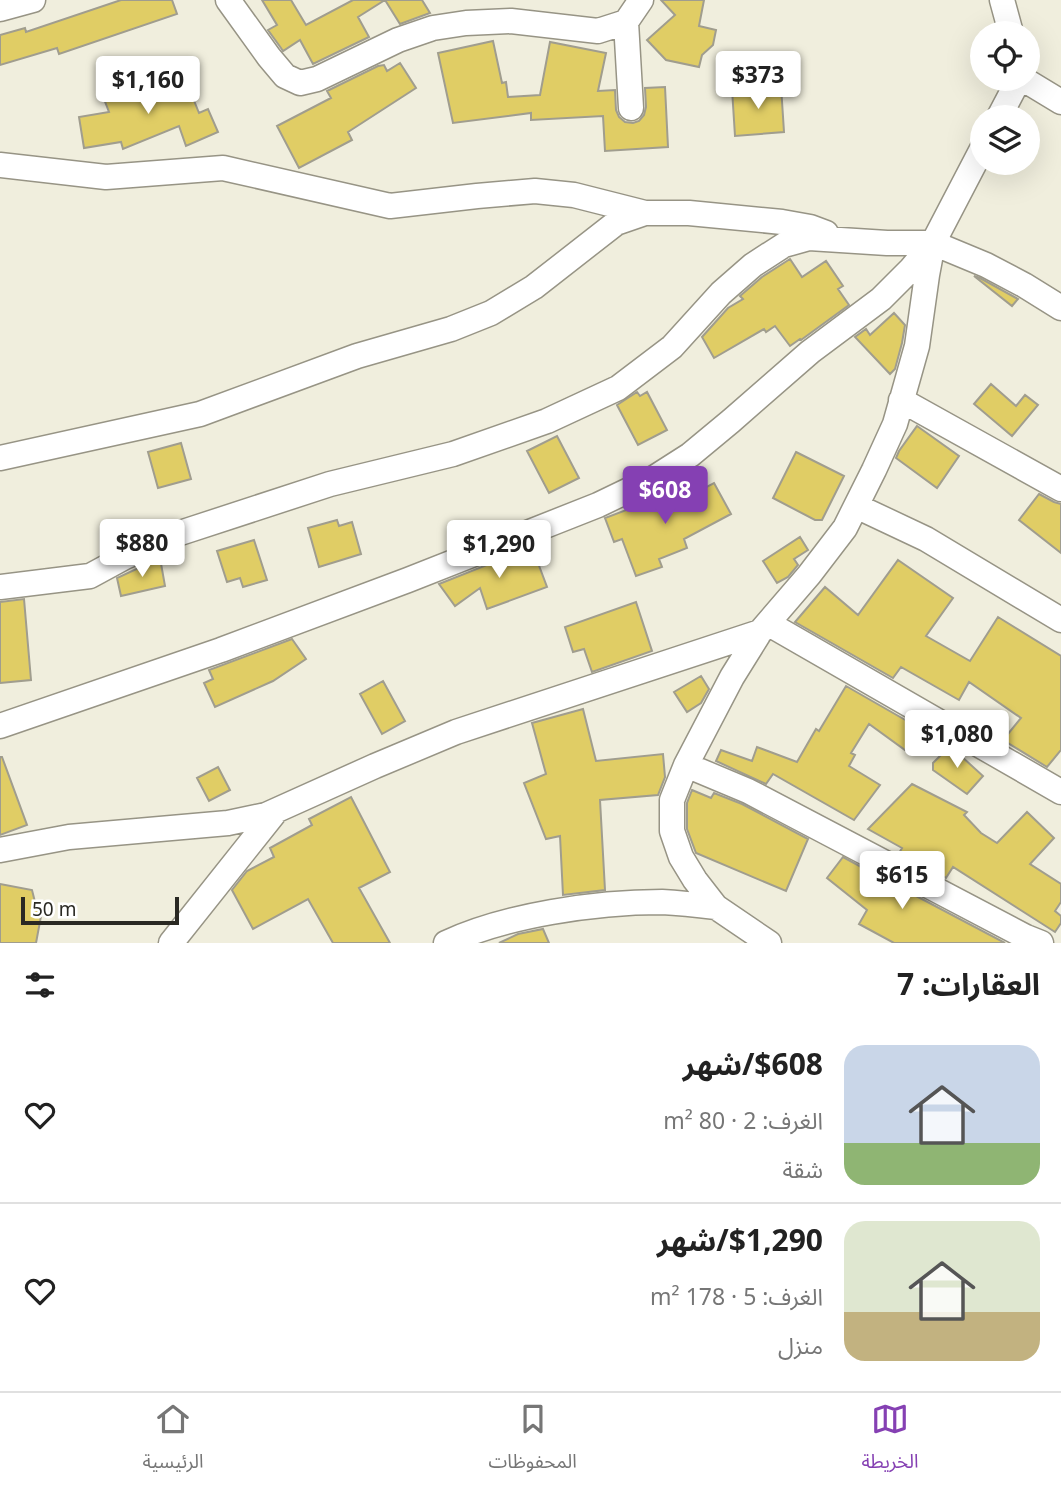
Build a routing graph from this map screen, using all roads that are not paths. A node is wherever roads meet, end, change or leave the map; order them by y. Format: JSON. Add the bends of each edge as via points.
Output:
{"nodes":[{"id":1,"x":33,"y":0,"type":"edge"},
{"id":2,"x":228,"y":0,"type":"edge"},
{"id":3,"x":641,"y":0,"type":"edge"},
{"id":4,"x":1002,"y":0,"type":"edge"},
{"id":5,"x":0,"y":9,"type":"edge"},
{"id":6,"x":1008,"y":21,"type":"edge"},
{"id":7,"x":626,"y":22,"type":"junction"},
{"id":8,"x":1040,"y":90,"type":"edge"},
{"id":9,"x":1061,"y":102,"type":"edge"},
{"id":10,"x":631,"y":108,"type":"dead end"},
{"id":11,"x":0,"y":165,"type":"edge"},
{"id":12,"x":970,"y":172,"type":"edge"},
{"id":13,"x":645,"y":213,"type":"junction"},
{"id":14,"x":848,"y":241,"type":"junction"},
{"id":15,"x":933,"y":243,"type":"junction"},
{"id":16,"x":1061,"y":308,"type":"edge"},
{"id":17,"x":901,"y":400,"type":"junction"},
{"id":18,"x":0,"y":458,"type":"edge"},
{"id":19,"x":1061,"y":489,"type":"edge"},
{"id":20,"x":856,"y":506,"type":"junction"},
{"id":21,"x":0,"y":587,"type":"edge"},
{"id":22,"x":1061,"y":620,"type":"edge"},
{"id":23,"x":764,"y":628,"type":"junction"},
{"id":24,"x":0,"y":726,"type":"edge"},
{"id":25,"x":686,"y":765,"type":"junction"},
{"id":26,"x":1061,"y":792,"type":"edge"},
{"id":27,"x":276,"y":811,"type":"junction"},
{"id":28,"x":0,"y":850,"type":"edge"},
{"id":29,"x":716,"y":907,"type":"junction"},
{"id":30,"x":1030,"y":941,"type":"edge"},
{"id":31,"x":171,"y":943,"type":"edge"},
{"id":32,"x":446,"y":943,"type":"edge"},
{"id":33,"x":769,"y":943,"type":"edge"}],
"edges":[{"from":1,"to":5,"type":"street"},
{"from":2,"to":7,"type":"street","via":[[285,76],[300,83],[433,28],[511,21],[598,31]]},
{"from":3,"to":7,"type":"street"},
{"from":4,"to":6,"type":"street"},
{"from":7,"to":10,"type":"street"},
{"from":8,"to":9,"type":"street"},
{"from":11,"to":13,"type":"street","via":[[106,177],[223,168],[390,206],[535,191],[574,195]]},
{"from":12,"to":15,"type":"street"},
{"from":13,"to":14,"type":"street","via":[[782,222]]},
{"from":13,"to":18,"type":"street","via":[[617,223],[534,287],[491,313],[451,329],[357,356],[200,414]]},
{"from":14,"to":15,"type":"street"},
{"from":14,"to":21,"type":"street","via":[[809,238],[783,245],[752,265],[672,347],[618,388],[547,421],[453,454],[330,484],[180,533],[90,576]]},
{"from":15,"to":16,"type":"street","via":[[986,265]]},
{"from":15,"to":17,"type":"street","via":[[917,346]]},
{"from":15,"to":24,"type":"street","via":[[881,299],[810,352],[690,455],[654,478],[408,580]]},
{"from":17,"to":19,"type":"street"},
{"from":17,"to":20,"type":"street","via":[[895,424]]},
{"from":20,"to":22,"type":"street","via":[[926,539]]},
{"from":20,"to":23,"type":"street","via":[[845,527]]},
{"from":23,"to":25,"type":"street","via":[[732,677]]},
{"from":23,"to":26,"type":"street"},
{"from":23,"to":27,"type":"street","via":[[456,732]]},
{"from":25,"to":29,"type":"street","via":[[672,800],[673,831],[681,857]]},
{"from":25,"to":30,"type":"street","via":[[748,791]]},
{"from":27,"to":28,"type":"street","via":[[228,823],[69,836]]},
{"from":27,"to":31,"type":"street"},
{"from":29,"to":32,"type":"street","via":[[663,902],[604,905],[538,914]]},
{"from":29,"to":33,"type":"street"}]}
